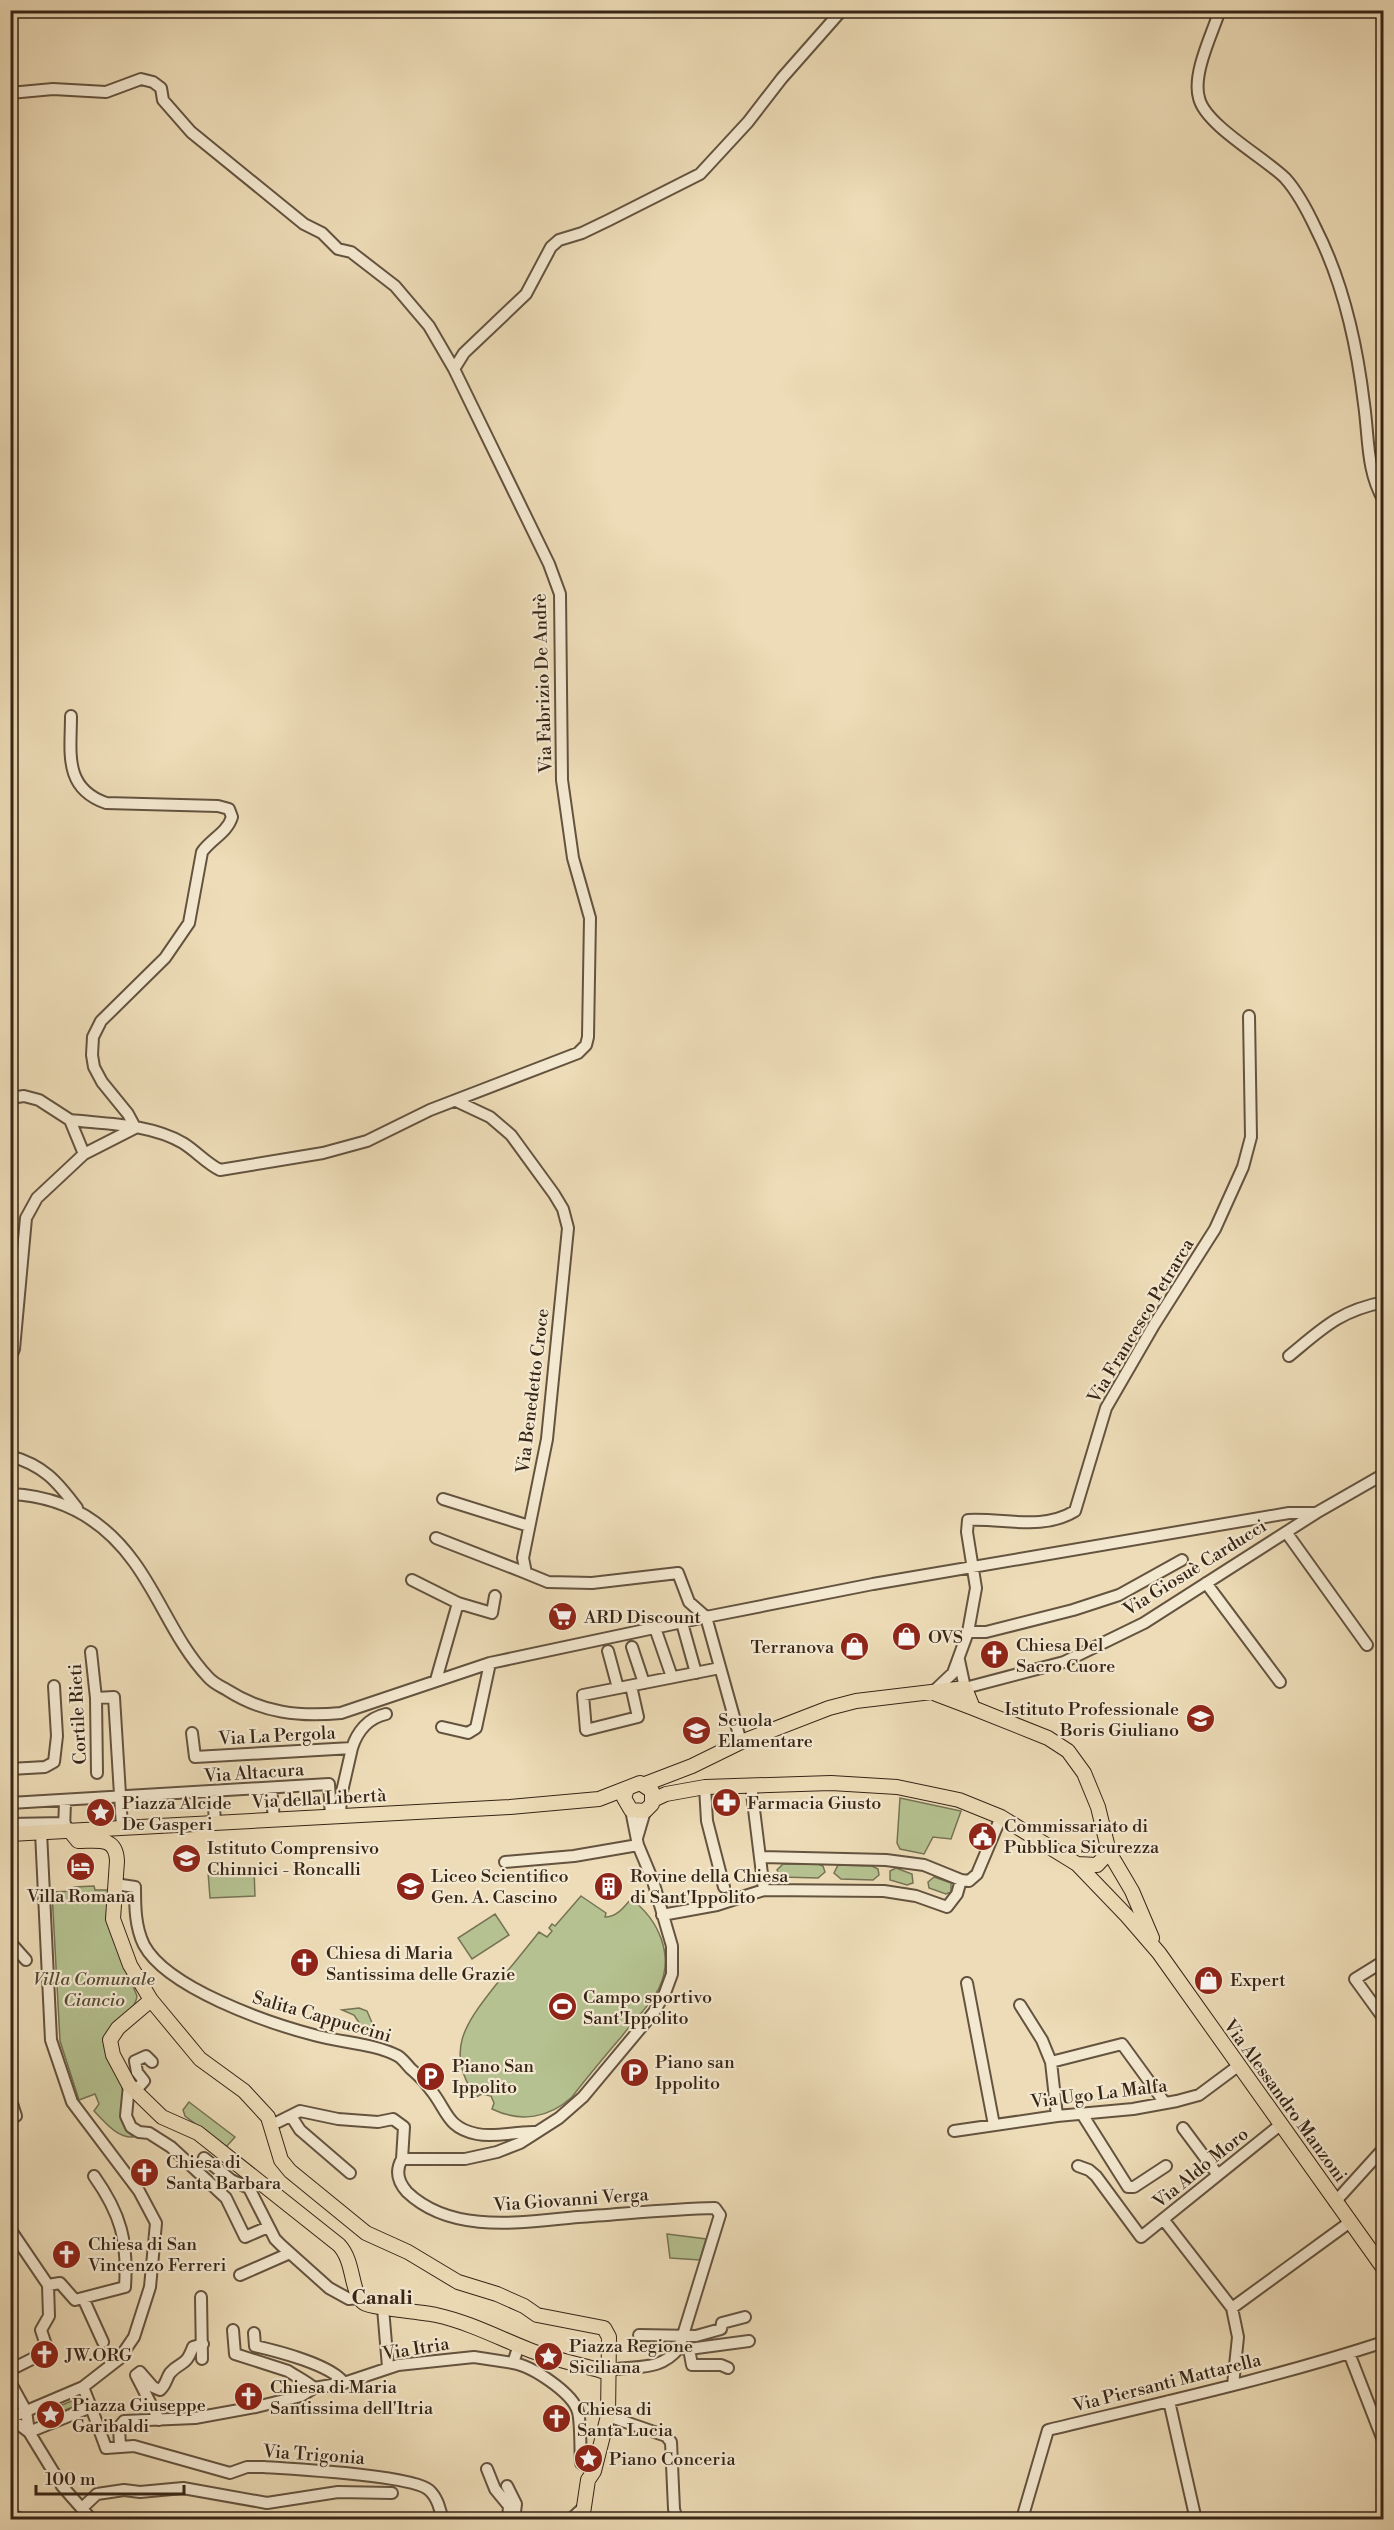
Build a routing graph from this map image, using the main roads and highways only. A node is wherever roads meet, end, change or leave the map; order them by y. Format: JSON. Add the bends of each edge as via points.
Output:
{"nodes":[{"id":1,"x":933,"y":1693,"type":"junction"},
{"id":2,"x":973,"y":1708,"type":"junction"},
{"id":3,"x":645,"y":1784,"type":"junction"},
{"id":4,"x":627,"y":1789,"type":"junction"},
{"id":5,"x":599,"y":1799,"type":"junction"},
{"id":6,"x":639,"y":1806,"type":"junction"},
{"id":7,"x":66,"y":1827,"type":"junction"},
{"id":8,"x":10,"y":1834,"type":"edge"},
{"id":9,"x":1109,"y":1852,"type":"junction"},
{"id":10,"x":1077,"y":1864,"type":"junction"},
{"id":11,"x":1134,"y":1915,"type":"junction"},
{"id":12,"x":151,"y":2000,"type":"junction"},
{"id":13,"x":1383,"y":2269,"type":"edge"},
{"id":14,"x":610,"y":2370,"type":"junction"},
{"id":15,"x":582,"y":2514,"type":"edge"}],
"edges":[{"from":1,"to":2,"type":"main road","name":"Via Alessandro Manzoni"},
{"from":1,"to":2,"type":"main road","name":"Via Giosuè Carducci","via":[[965,1688]]},
{"from":1,"to":3,"type":"main road","name":"Via Giosuè Carducci","via":[[856,1701],[829,1708]]},
{"from":2,"to":9,"type":"main road","name":"Via Alessandro Manzoni","via":[[1048,1738],[1068,1751],[1087,1780],[1098,1807]]},
{"from":3,"to":4,"type":"main road","name":"Via Giosuè Carducci","via":[[635,1783]]},
{"from":3,"to":6,"type":"main road","via":[[652,1791]]},
{"from":4,"to":5,"type":"main road","name":"Via della Libertà"},
{"from":4,"to":6,"type":"main road","via":[[624,1798]]},
{"from":5,"to":6,"type":"main road","name":"Via della Libertà"},
{"from":5,"to":7,"type":"main road","name":"Via della Libertà","via":[[510,1807]]},
{"from":6,"to":10,"type":"main road","via":[[666,1794],[705,1787],[831,1783],[897,1787],[959,1800],[1001,1817]]},
{"from":7,"to":8,"type":"main road","name":"Via della Libertà"},
{"from":7,"to":12,"type":"main road","via":[[78,1841],[105,1841],[117,1852],[112,1912],[115,1926],[130,1965]]},
{"from":9,"to":10,"type":"main road","via":[[1097,1865]]},
{"from":9,"to":11,"type":"main road","name":"Via Alessandro Manzoni","via":[[1132,1891]]},
{"from":10,"to":11,"type":"main road"},
{"from":11,"to":13,"type":"main road","name":"Via Alessandro Manzoni"},
{"from":12,"to":14,"type":"main road","via":[[200,2059],[244,2091],[268,2117],[281,2160],[290,2172],[366,2233],[458,2282],[497,2294],[537,2315],[604,2328],[609,2337]]},
{"from":12,"to":14,"type":"main road","via":[[118,2028],[110,2040],[113,2055],[132,2088],[162,2117],[198,2133],[252,2183],[346,2253],[359,2298],[371,2306],[439,2316],[519,2345],[602,2371]]},
{"from":14,"to":15,"type":"main road","via":[[608,2416]]}]}
